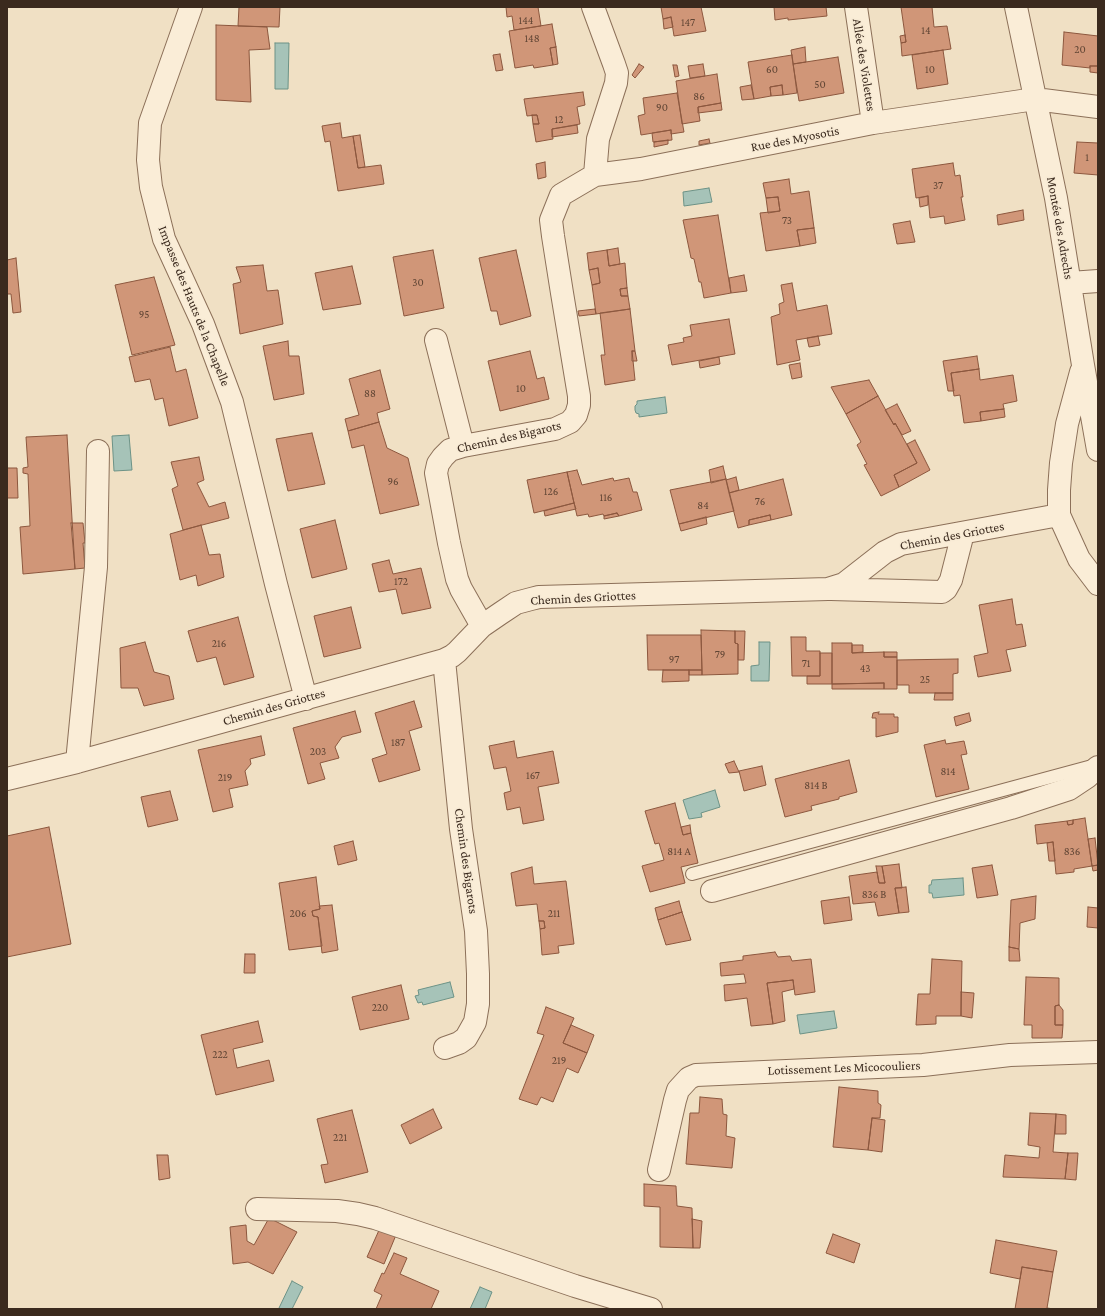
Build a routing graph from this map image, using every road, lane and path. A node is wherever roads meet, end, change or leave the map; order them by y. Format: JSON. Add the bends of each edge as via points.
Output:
{"nodes":[{"id":1,"x":191,"y":7,"type":"edge"},
{"id":2,"x":593,"y":7,"type":"edge"},
{"id":3,"x":856,"y":7,"type":"edge"},
{"id":4,"x":1016,"y":7,"type":"edge"},
{"id":5,"x":1035,"y":99,"type":"junction"},
{"id":6,"x":1098,"y":107,"type":"edge"},
{"id":7,"x":873,"y":123,"type":"junction"},
{"id":8,"x":595,"y":175,"type":"junction"},
{"id":9,"x":561,"y":195,"type":"joint"},
{"id":10,"x":1098,"y":281,"type":"edge"},
{"id":11,"x":1070,"y":282,"type":"junction"},
{"id":12,"x":436,"y":340,"type":"dead end"},
{"id":13,"x":1083,"y":365,"type":"junction"},
{"id":14,"x":464,"y":446,"type":"junction"},
{"id":15,"x":1098,"y":450,"type":"edge"},
{"id":16,"x":98,"y":451,"type":"dead end"},
{"id":17,"x":1060,"y":515,"type":"junction"},
{"id":18,"x":962,"y":533,"type":"junction"},
{"id":19,"x":1098,"y":584,"type":"edge"},
{"id":20,"x":828,"y":589,"type":"junction"},
{"id":21,"x":482,"y":626,"type":"junction"},
{"id":22,"x":444,"y":660,"type":"junction"},
{"id":23,"x":306,"y":699,"type":"junction"},
{"id":24,"x":77,"y":762,"type":"junction"},
{"id":25,"x":1098,"y":766,"type":"edge"},
{"id":26,"x":7,"y":779,"type":"edge"},
{"id":27,"x":1098,"y":783,"type":"edge"},
{"id":28,"x":1070,"y":789,"type":"junction"},
{"id":29,"x":692,"y":874,"type":"dead end"},
{"id":30,"x":712,"y":890,"type":"dead end"},
{"id":31,"x":445,"y":1048,"type":"dead end"},
{"id":32,"x":1098,"y":1052,"type":"edge"},
{"id":33,"x":659,"y":1170,"type":"dead end"},
{"id":34,"x":257,"y":1209,"type":"dead end"},
{"id":35,"x":651,"y":1309,"type":"edge"}],
"edges":[{"from":1,"to":23,"type":"street","name":"Impasse des Hauts de la Chapelle","via":[[150,123],[148,160],[151,187],[164,239],[203,324],[232,402]]},
{"from":2,"to":8,"type":"street","via":[[617,73],[598,139]]},
{"from":3,"to":7,"type":"street","name":"Allée des Violettes"},
{"from":4,"to":5,"type":"street","name":"Montée des Adrechs"},
{"from":5,"to":6,"type":"street","name":"Rue des Myosotis"},
{"from":5,"to":7,"type":"street","name":"Rue des Myosotis"},
{"from":5,"to":11,"type":"street","name":"Montée des Adrechs","via":[[1056,198]]},
{"from":7,"to":8,"type":"street","name":"Rue des Myosotis","via":[[641,169]]},
{"from":8,"to":9,"type":"street","name":"Rue des Myosotis"},
{"from":9,"to":14,"type":"street","name":"Chemin des Bigarots","via":[[551,220],[579,396],[576,415],[570,422],[555,428]]},
{"from":10,"to":11,"type":"street"},
{"from":11,"to":13,"type":"street","name":"Montée des Adrechs"},
{"from":12,"to":14,"type":"street"},
{"from":13,"to":15,"type":"street","name":"Montée des Adrechs"},
{"from":13,"to":17,"type":"street","via":[[1067,424],[1061,463]]},
{"from":14,"to":21,"type":"street","name":"Chemin des Bigarots","via":[[450,450],[438,464],[437,484],[457,579]]},
{"from":16,"to":24,"type":"street","via":[[96,567]]},
{"from":17,"to":18,"type":"street","name":"Chemin des Griottes"},
{"from":17,"to":19,"type":"street","via":[[1079,559]]},
{"from":18,"to":20,"type":"street","name":"Chemin des Griottes","via":[[898,545],[844,584]]},
{"from":18,"to":20,"type":"street","via":[[950,580],[942,592]]},
{"from":20,"to":21,"type":"street","name":"Chemin des Griottes","via":[[539,597],[516,604]]},
{"from":21,"to":22,"type":"street","name":"Chemin des Griottes","via":[[457,652]]},
{"from":22,"to":23,"type":"street","name":"Chemin des Griottes"},
{"from":22,"to":31,"type":"street","name":"Chemin des Bigarots","via":[[461,830],[476,931],[478,974],[475,1022],[466,1038]]},
{"from":23,"to":24,"type":"street","name":"Chemin des Griottes"},
{"from":24,"to":26,"type":"street","name":"Chemin des Griottes"},
{"from":25,"to":28,"type":"street"},
{"from":25,"to":29,"type":"lane"},
{"from":27,"to":28,"type":"street"},
{"from":28,"to":30,"type":"street","via":[[1011,808]]},
{"from":32,"to":33,"type":"street","name":"Lotissement Les Micocouliers","via":[[1010,1055],[922,1065],[696,1075],[689,1078],[678,1090]]},
{"from":34,"to":35,"type":"street","via":[[337,1211],[375,1218]]}]}
